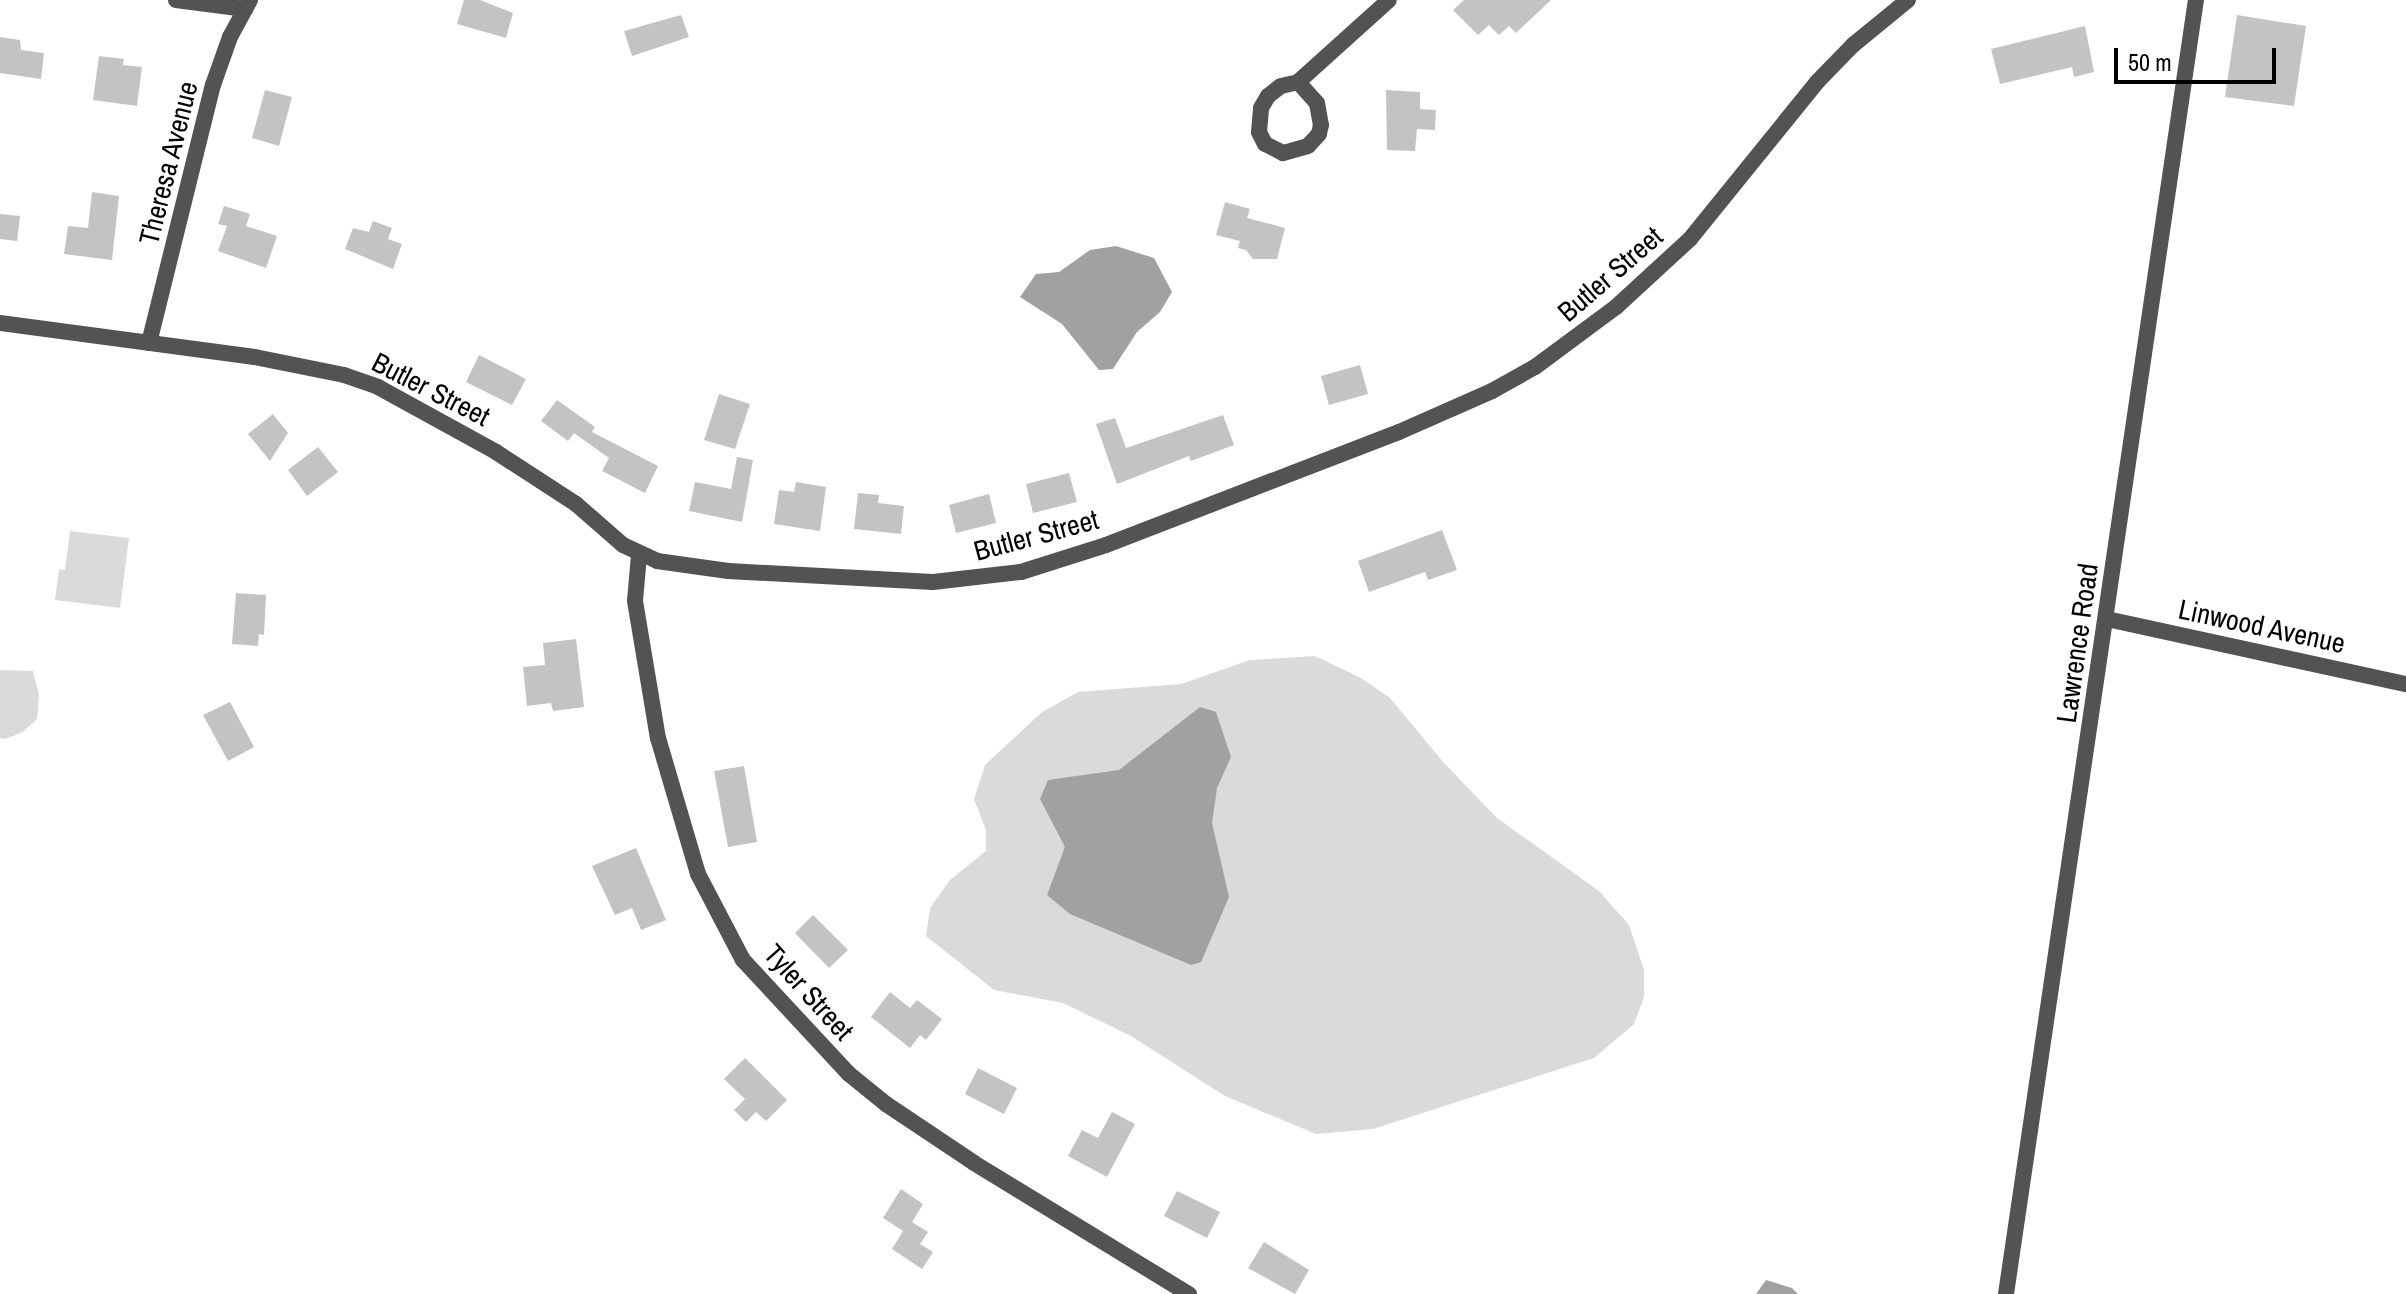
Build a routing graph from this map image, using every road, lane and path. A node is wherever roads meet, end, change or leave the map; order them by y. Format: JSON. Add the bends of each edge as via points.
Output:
{"nodes":[{"id":1,"x":176,"y":0,"type":"edge"},
{"id":2,"x":1389,"y":0,"type":"edge"},
{"id":3,"x":1908,"y":0,"type":"edge"},
{"id":4,"x":2196,"y":0,"type":"edge"},
{"id":5,"x":247,"y":5,"type":"edge"},
{"id":6,"x":1298,"y":82,"type":"junction"},
{"id":7,"x":0,"y":323,"type":"edge"},
{"id":8,"x":149,"y":343,"type":"junction"},
{"id":9,"x":639,"y":555,"type":"junction"},
{"id":10,"x":2107,"y":619,"type":"junction"},
{"id":11,"x":2406,"y":684,"type":"edge"},
{"id":12,"x":1189,"y":1294,"type":"edge"},
{"id":13,"x":2006,"y":1294,"type":"edge"}],
"edges":[{"from":1,"to":5,"type":"street"},
{"from":2,"to":6,"type":"street"},
{"from":3,"to":9,"type":"street","name":"Butler Street","via":[[1817,82],[1690,239],[1654,275],[1535,367],[1446,413],[1106,545],[1006,574],[933,582],[808,577],[701,568]]},
{"from":4,"to":10,"type":"street","name":"Lawrence Road"},
{"from":5,"to":8,"type":"street","name":"Theresa Avenue","via":[[213,85]]},
{"from":6,"to":6,"type":"street","via":[[1281,86],[1261,108],[1259,132],[1265,144],[1283,153],[1300,150],[1319,134],[1317,103]]},
{"from":7,"to":8,"type":"street","name":"Butler Street"},
{"from":8,"to":9,"type":"street","name":"Butler Street","via":[[304,366],[378,387],[541,480]]},
{"from":9,"to":12,"type":"street","name":"Tyler Street","via":[[638,629],[661,750],[698,874],[743,960],[831,1056],[886,1104]]},
{"from":10,"to":11,"type":"street","name":"Linwood Avenue"},
{"from":10,"to":13,"type":"street","name":"Lawrence Road"}]}
